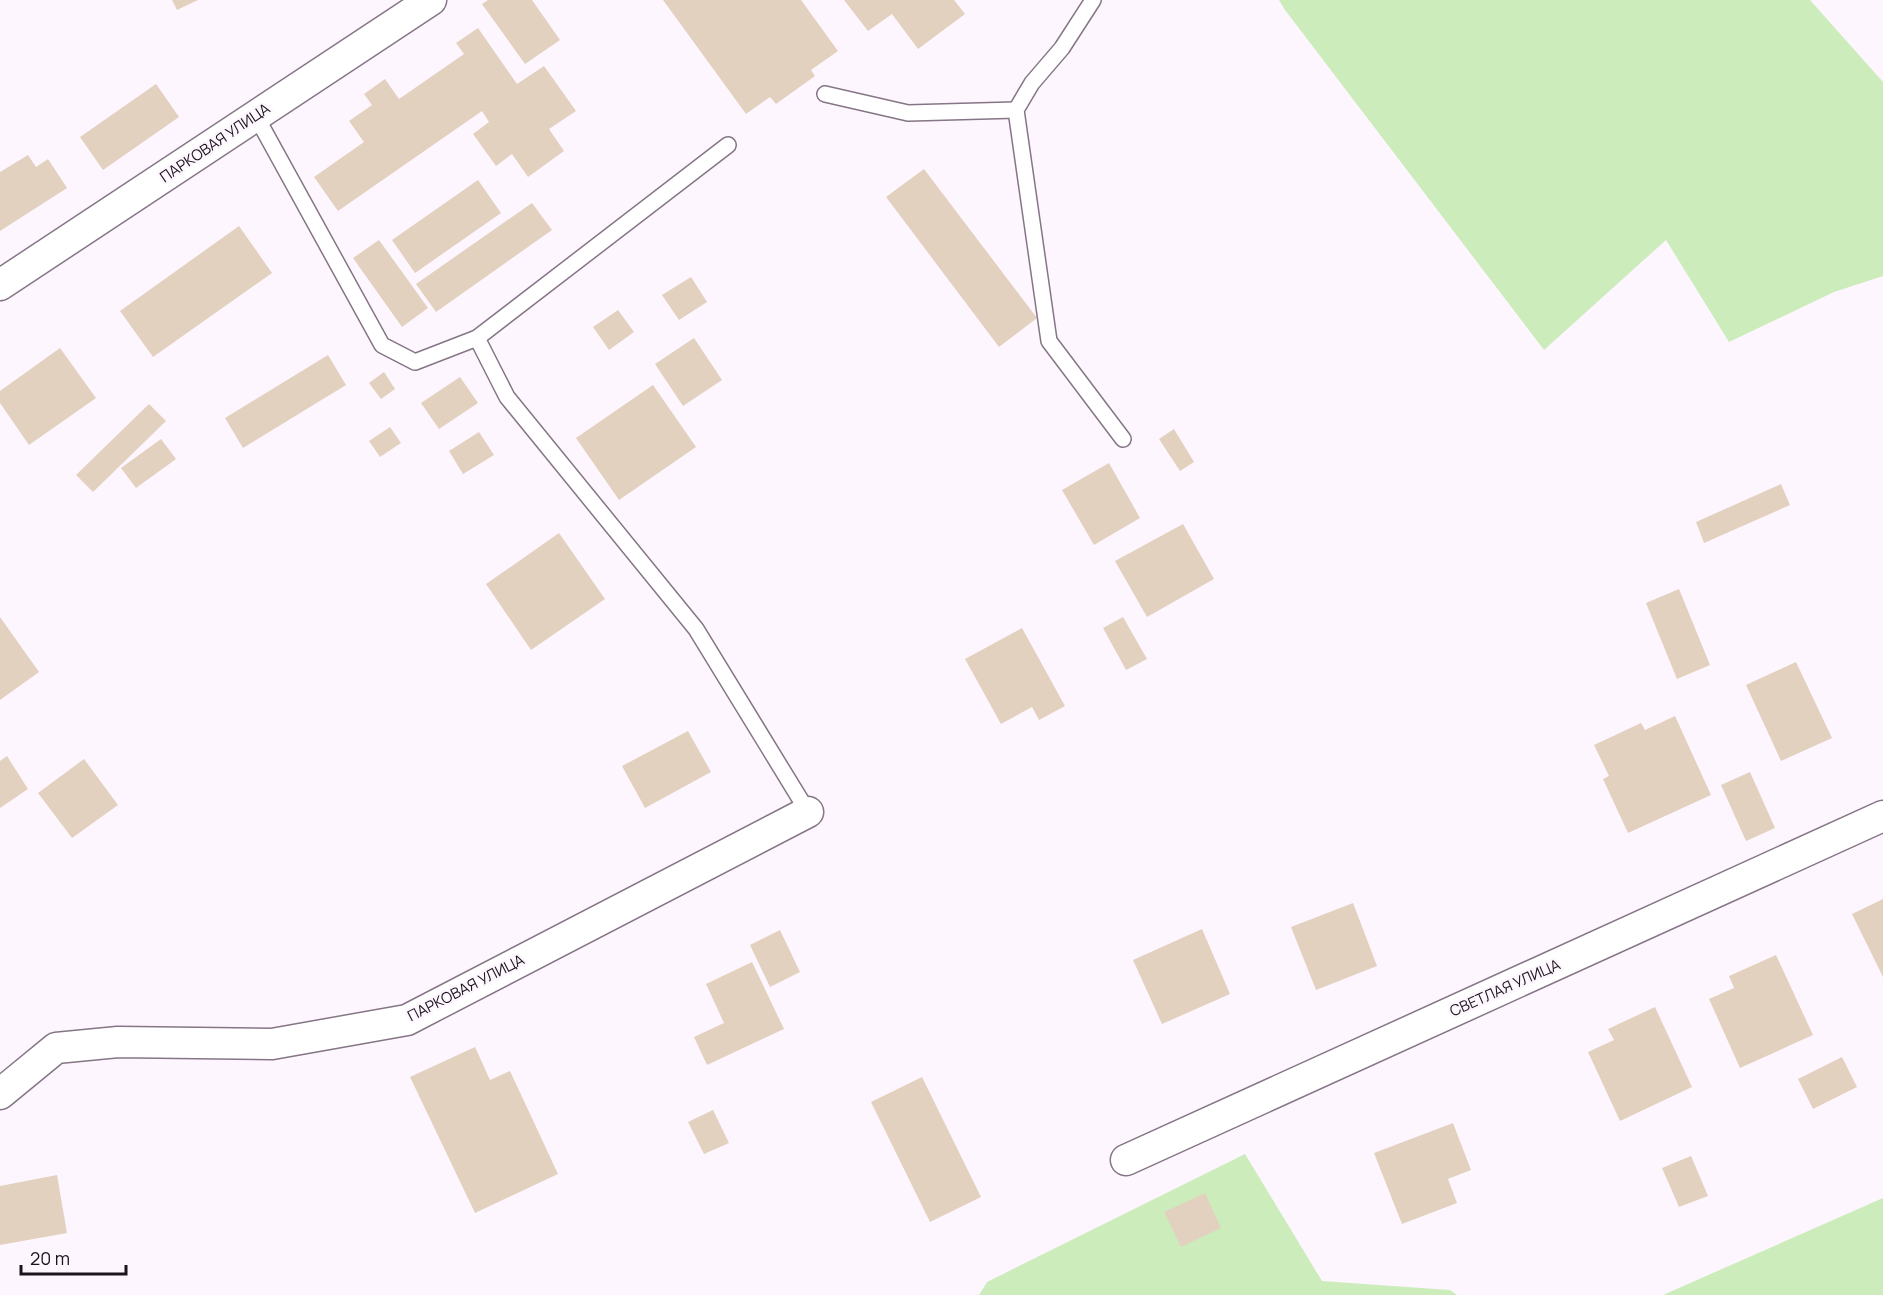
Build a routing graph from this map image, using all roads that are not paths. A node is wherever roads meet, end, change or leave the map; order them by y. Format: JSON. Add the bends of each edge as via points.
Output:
{"nodes":[{"id":1,"x":431,"y":0,"type":"edge"},
{"id":2,"x":1093,"y":0,"type":"edge"},
{"id":3,"x":825,"y":94,"type":"dead end"},
{"id":4,"x":1016,"y":110,"type":"junction"},
{"id":5,"x":256,"y":116,"type":"junction"},
{"id":6,"x":728,"y":145,"type":"dead end"},
{"id":7,"x":0,"y":285,"type":"edge"},
{"id":8,"x":477,"y":338,"type":"junction"},
{"id":9,"x":1123,"y":440,"type":"dead end"},
{"id":10,"x":808,"y":812,"type":"joint"},
{"id":11,"x":1883,"y":816,"type":"edge"},
{"id":12,"x":0,"y":1094,"type":"edge"},
{"id":13,"x":1126,"y":1160,"type":"dead end"}],
"edges":[{"from":1,"to":5,"type":"street","name":"ПАРКОВАЯ УЛИЦА"},
{"from":2,"to":4,"type":"lane"},
{"from":3,"to":4,"type":"lane","via":[[908,113]]},
{"from":4,"to":9,"type":"lane","via":[[1049,341]]},
{"from":5,"to":7,"type":"street","name":"ПАРКОВАЯ УЛИЦА"},
{"from":5,"to":8,"type":"lane","via":[[382,345],[415,362]]},
{"from":6,"to":8,"type":"lane"},
{"from":8,"to":10,"type":"lane","via":[[507,397],[696,629]]},
{"from":10,"to":12,"type":"street","name":"ПАРКОВАЯ УЛИЦА","via":[[407,1020],[272,1044],[118,1042],[56,1048]]},
{"from":11,"to":13,"type":"street","name":"СВЕТЛАЯ УЛИЦА"}]}
